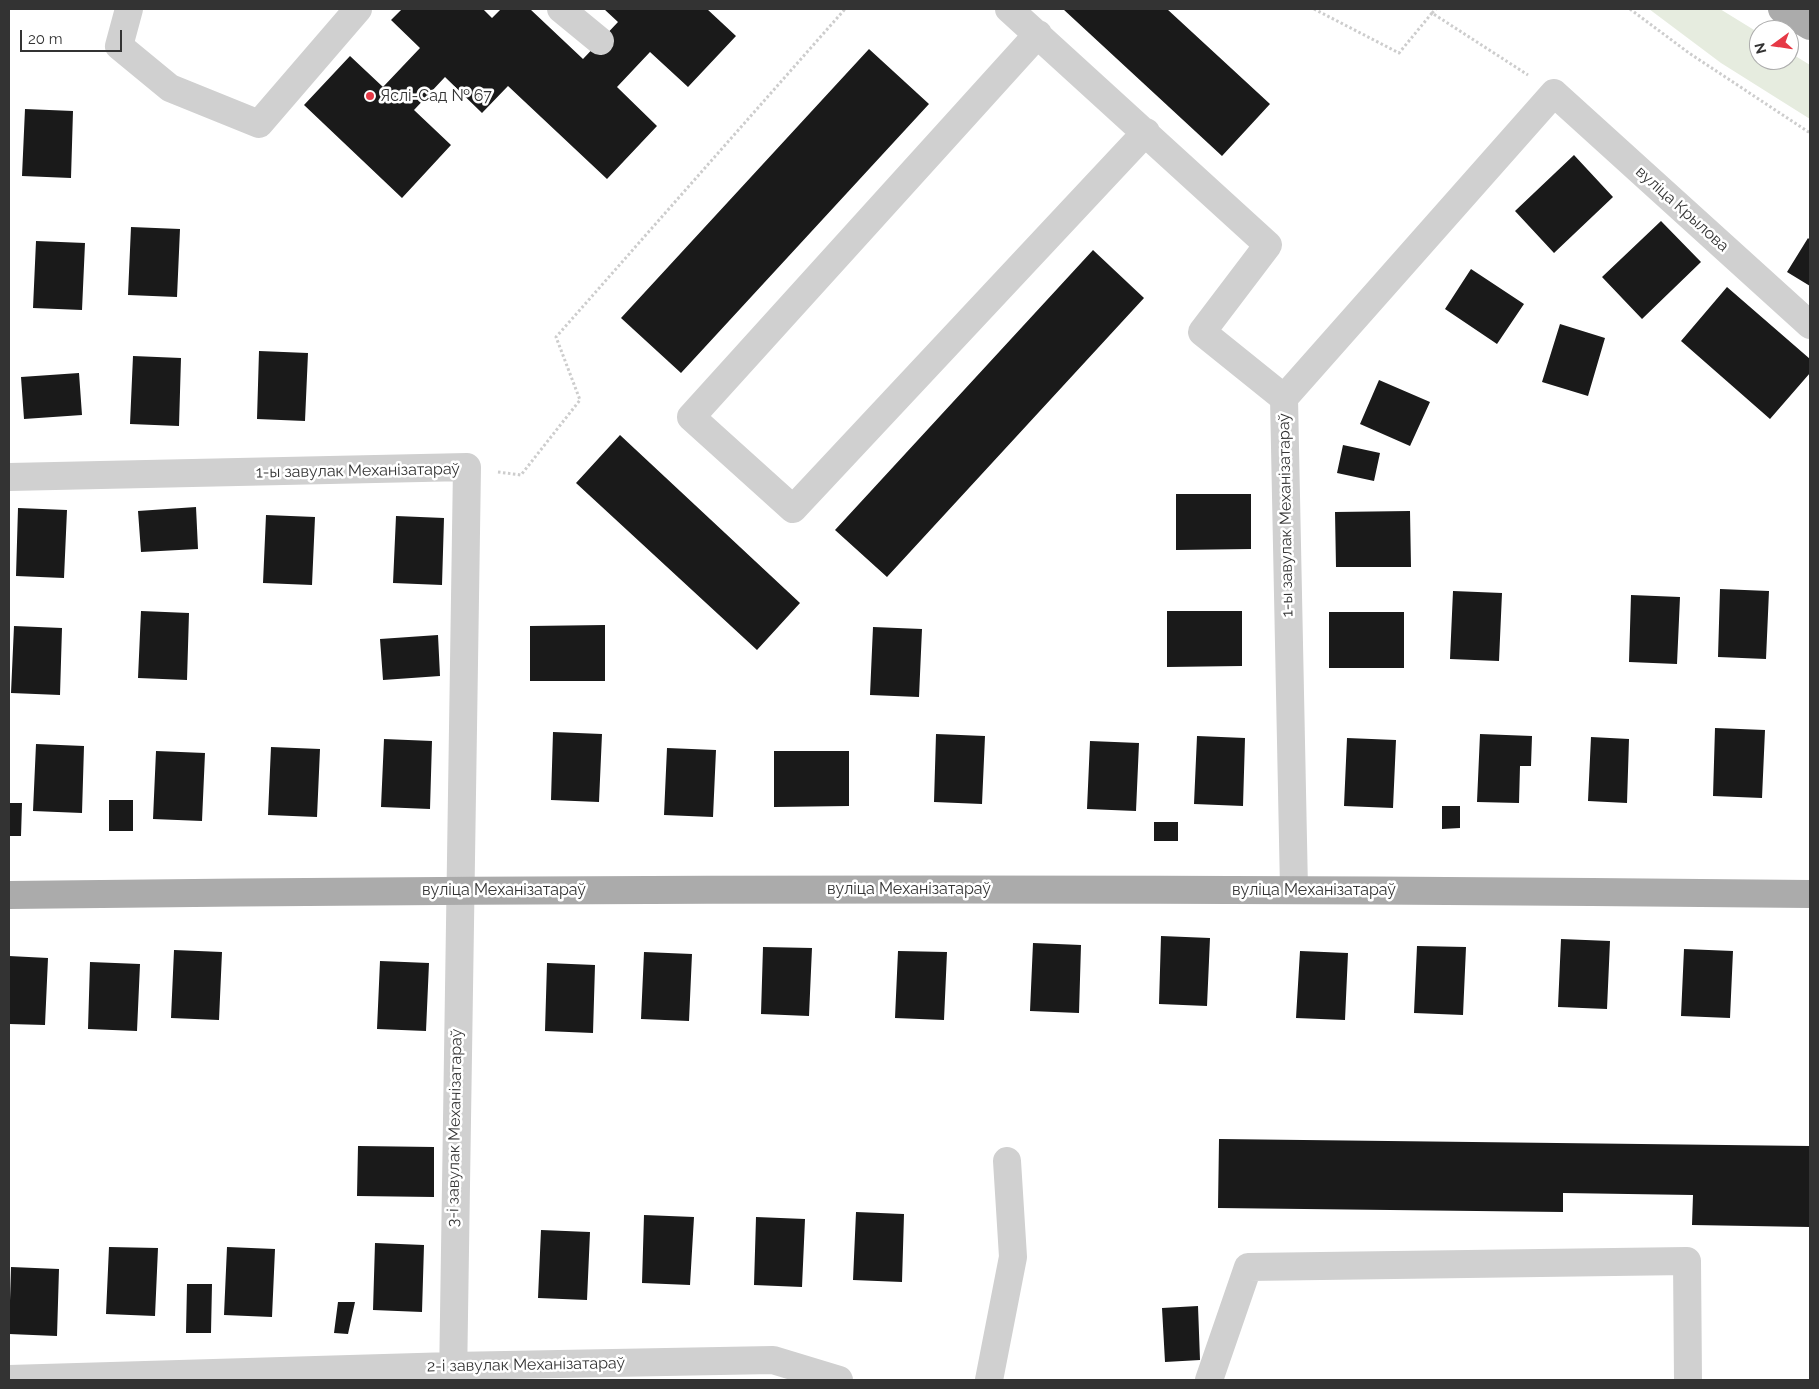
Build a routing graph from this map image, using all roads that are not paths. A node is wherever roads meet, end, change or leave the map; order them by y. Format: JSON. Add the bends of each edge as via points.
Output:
{"nodes":[{"id":1,"x":129,"y":9,"type":"edge"},
{"id":2,"x":358,"y":9,"type":"edge"},
{"id":3,"x":561,"y":9,"type":"edge"},
{"id":4,"x":1010,"y":9,"type":"edge"},
{"id":5,"x":1782,"y":9,"type":"edge"},
{"id":6,"x":1810,"y":26,"type":"edge"},
{"id":7,"x":1038,"y":34,"type":"junction"},
{"id":8,"x":600,"y":41,"type":"dead end"},
{"id":9,"x":1554,"y":93,"type":"joint"},
{"id":10,"x":1146,"y":132,"type":"junction"},
{"id":11,"x":1810,"y":325,"type":"edge"},
{"id":12,"x":1284,"y":398,"type":"junction"},
{"id":13,"x":9,"y":477,"type":"edge"},
{"id":14,"x":1294,"y":889,"type":"junction"},
{"id":15,"x":459,"y":890,"type":"junction"},
{"id":16,"x":1810,"y":894,"type":"edge"},
{"id":17,"x":9,"y":895,"type":"edge"},
{"id":18,"x":1008,"y":1161,"type":"dead end"},
{"id":19,"x":452,"y":1373,"type":"edge"},
{"id":20,"x":9,"y":1378,"type":"edge"},
{"id":21,"x":840,"y":1380,"type":"edge"},
{"id":22,"x":990,"y":1380,"type":"edge"},
{"id":23,"x":1209,"y":1380,"type":"edge"},
{"id":24,"x":1688,"y":1380,"type":"edge"}],
"edges":[{"from":1,"to":2,"type":"street","via":[[119,46],[170,88],[259,124]]},
{"from":3,"to":8,"type":"street"},
{"from":4,"to":7,"type":"street"},
{"from":5,"to":6,"type":"main road"},
{"from":7,"to":10,"type":"street"},
{"from":7,"to":10,"type":"street","via":[[691,417],[698,424],[793,509]]},
{"from":9,"to":11,"type":"street","name":"вуліца Крылова"},
{"from":9,"to":12,"type":"street","name":"1-ы завулак Механізатараў"},
{"from":10,"to":12,"type":"street","via":[[1268,245],[1202,332]]},
{"from":12,"to":14,"type":"street","name":"1-ы завулак Механізатараў"},
{"from":13,"to":15,"type":"street","name":"1-ы завулак Механізатараў","via":[[467,468]]},
{"from":14,"to":15,"type":"main road","name":"вуліца Механізатараў"},
{"from":14,"to":16,"type":"main road","name":"вуліца Механізатараў"},
{"from":15,"to":17,"type":"main road","name":"вуліца Механізатараў"},
{"from":15,"to":19,"type":"street","name":"3-і завулак Механізатараў"},
{"from":18,"to":22,"type":"street","via":[[1013,1258]]},
{"from":19,"to":20,"type":"street","name":"2-і завулак Механізатараў"},
{"from":19,"to":21,"type":"street","name":"2-і завулак Механізатараў","via":[[772,1360]]},
{"from":23,"to":24,"type":"street","via":[[1248,1266],[1687,1262]]}]}
